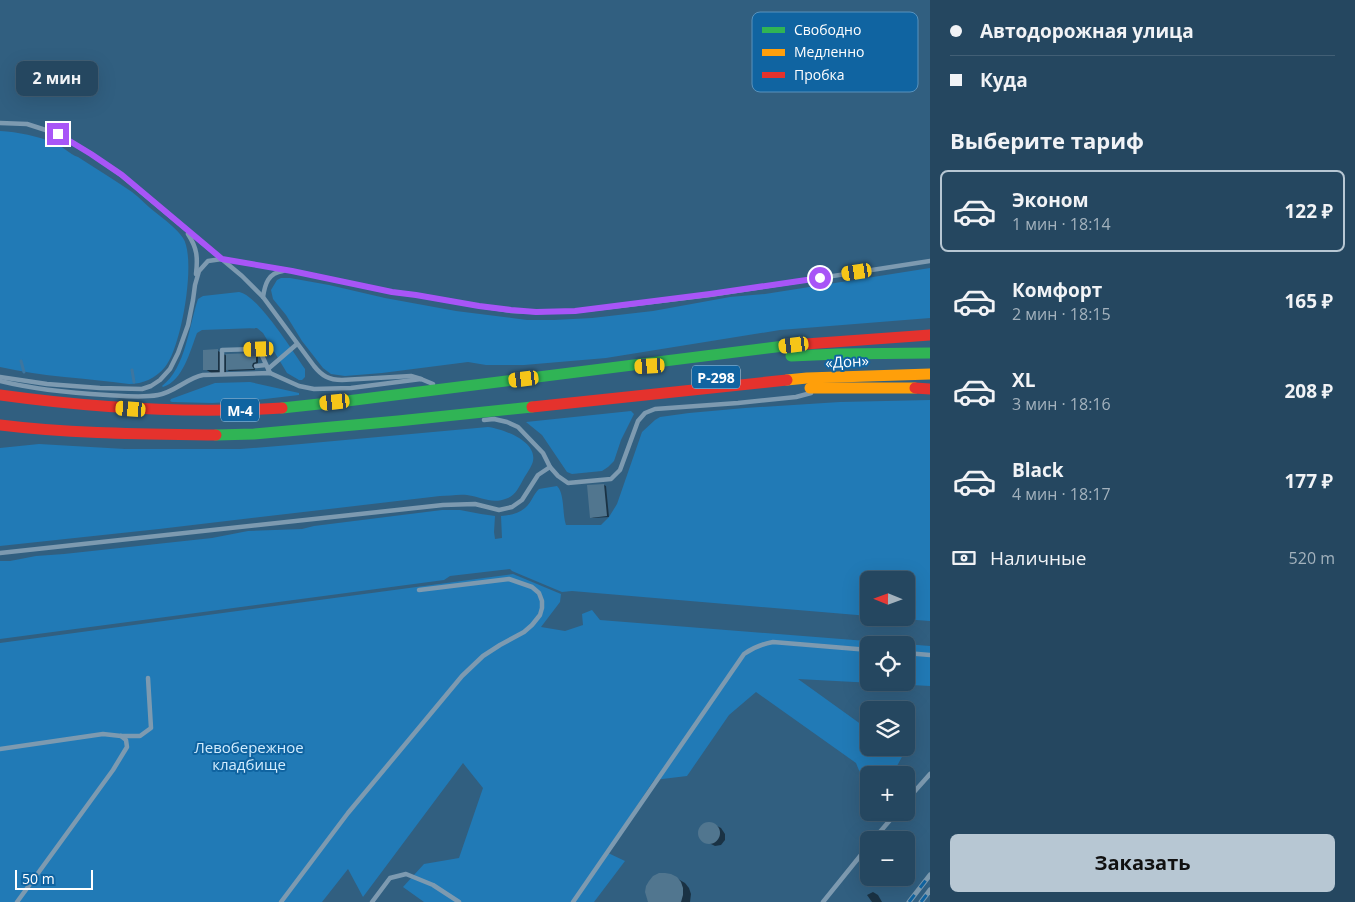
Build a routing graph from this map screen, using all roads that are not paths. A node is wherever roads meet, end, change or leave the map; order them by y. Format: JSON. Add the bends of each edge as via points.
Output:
{"nodes":[{"id":1,"x":0,"y":123,"type":"edge"},
{"id":2,"x":177,"y":222,"type":"junction"},
{"id":3,"x":222,"y":259,"type":"junction"},
{"id":4,"x":930,"y":261,"type":"edge"},
{"id":5,"x":292,"y":271,"type":"junction"},
{"id":6,"x":195,"y":285,"type":"junction"},
{"id":7,"x":263,"y":297,"type":"junction"},
{"id":8,"x":930,"y":335,"type":"edge"},
{"id":9,"x":297,"y":344,"type":"junction"},
{"id":10,"x":930,"y":354,"type":"edge"},
{"id":11,"x":263,"y":357,"type":"junction"},
{"id":12,"x":256,"y":358,"type":"dead end"},
{"id":13,"x":930,"y":363,"type":"edge"},
{"id":14,"x":256,"y":366,"type":"dead end"},
{"id":15,"x":617,"y":368,"type":"junction"},
{"id":16,"x":268,"y":369,"type":"junction"},
{"id":17,"x":222,"y":374,"type":"junction"},
{"id":18,"x":930,"y":374,"type":"edge"},
{"id":19,"x":0,"y":377,"type":"edge"},
{"id":20,"x":421,"y":379,"type":"junction"},
{"id":21,"x":0,"y":382,"type":"edge"},
{"id":22,"x":444,"y":388,"type":"junction"},
{"id":23,"x":827,"y":388,"type":"junction"},
{"id":24,"x":930,"y":389,"type":"edge"},
{"id":25,"x":0,"y":395,"type":"edge"},
{"id":26,"x":526,"y":408,"type":"junction"},
{"id":27,"x":480,"y":420,"type":"dead end"},
{"id":28,"x":398,"y":421,"type":"junction"},
{"id":29,"x":428,"y":424,"type":"dead end"},
{"id":30,"x":2,"y":427,"type":"edge"},
{"id":31,"x":550,"y":467,"type":"junction"},
{"id":32,"x":0,"y":553,"type":"edge"},
{"id":33,"x":419,"y":590,"type":"dead end"},
{"id":34,"x":860,"y":649,"type":"edge"},
{"id":35,"x":915,"y":653,"type":"edge"},
{"id":36,"x":930,"y":654,"type":"edge"},
{"id":37,"x":148,"y":678,"type":"dead end"},
{"id":38,"x":122,"y":736,"type":"junction"},
{"id":39,"x":0,"y":749,"type":"edge"},
{"id":40,"x":930,"y":774,"type":"edge"},
{"id":41,"x":915,"y":791,"type":"edge"},
{"id":42,"x":889,"y":821,"type":"edge"},
{"id":43,"x":880,"y":831,"type":"edge"},
{"id":44,"x":860,"y":856,"type":"edge"},
{"id":45,"x":17,"y":902,"type":"edge"},
{"id":46,"x":281,"y":902,"type":"edge"},
{"id":47,"x":372,"y":902,"type":"edge"},
{"id":48,"x":459,"y":902,"type":"edge"},
{"id":49,"x":573,"y":902,"type":"edge"},
{"id":50,"x":823,"y":902,"type":"edge"}],
"edges":[{"from":1,"to":2,"type":"lane","via":[[27,124],[58,134],[122,175]]},
{"from":2,"to":3,"type":"lane"},
{"from":2,"to":6,"type":"lane","via":[[195,244]]},
{"from":3,"to":5,"type":"lane"},
{"from":3,"to":6,"type":"lane","via":[[203,265]]},
{"from":3,"to":7,"type":"lane"},
{"from":4,"to":5,"type":"lane","via":[[692,297],[575,311],[536,312],[392,292]]},
{"from":5,"to":7,"type":"lane","via":[[274,274],[264,288]]},
{"from":6,"to":19,"type":"lane","via":[[188,325],[178,353],[170,369],[151,386],[142,389],[100,388]]},
{"from":7,"to":9,"type":"lane"},
{"from":8,"to":15,"type":"main road","number":"М-4","via":[[794,345]]},
{"from":9,"to":16,"type":"lane"},
{"from":9,"to":20,"type":"lane","via":[[320,373],[335,380],[410,376]]},
{"from":10,"to":15,"type":"main road","number":"Р-298","via":[[838,354]]},
{"from":11,"to":12,"type":"lane"},
{"from":11,"to":16,"type":"lane"},
{"from":11,"to":17,"type":"lane","via":[[259,349],[222,350]]},
{"from":13,"to":26,"type":"main road","number":"Р-298","via":[[778,370],[595,392]]},
{"from":14,"to":16,"type":"lane"},
{"from":15,"to":22,"type":"main road","number":"М-4"},
{"from":16,"to":17,"type":"lane"},
{"from":16,"to":20,"type":"lane","via":[[299,386],[314,389]]},
{"from":17,"to":21,"type":"lane","via":[[196,376],[170,392],[145,396],[71,394]]},
{"from":18,"to":26,"type":"main road","name":"«Дон»","number":"М-4","via":[[808,378]]},
{"from":20,"to":22,"type":"lane"},
{"from":22,"to":25,"type":"main road","number":"М-4","via":[[254,410],[206,411],[146,410]]},
{"from":23,"to":24,"type":"main road"},
{"from":23,"to":26,"type":"main road","via":[[589,408]]},
{"from":23,"to":31,"type":"lane","via":[[796,396],[645,413],[638,421],[620,470],[611,479],[568,483]]},
{"from":26,"to":28,"type":"main road","number":"М-4"},
{"from":27,"to":31,"type":"lane","via":[[507,422],[518,428],[543,453]]},
{"from":28,"to":29,"type":"lane"},
{"from":28,"to":30,"type":"main road","number":"М-4","via":[[223,435]]},
{"from":31,"to":32,"type":"lane","via":[[538,475],[522,500],[499,510],[461,503]]},
{"from":33,"to":46,"type":"lane","via":[[509,579],[532,586],[539,593],[542,608],[540,615],[524,632],[483,656],[462,676],[348,813]]},
{"from":34,"to":49,"type":"lane","via":[[773,642],[744,654]]},
{"from":35,"to":36,"type":"lane"},
{"from":37,"to":38,"type":"lane","via":[[150,728],[140,736]]},
{"from":38,"to":39,"type":"lane","via":[[103,734]]},
{"from":38,"to":45,"type":"lane","via":[[127,746],[113,770]]},
{"from":40,"to":41,"type":"lane"},
{"from":42,"to":43,"type":"lane"},
{"from":44,"to":50,"type":"lane"},
{"from":47,"to":48,"type":"lane","via":[[390,878],[406,874],[433,885]]}]}
